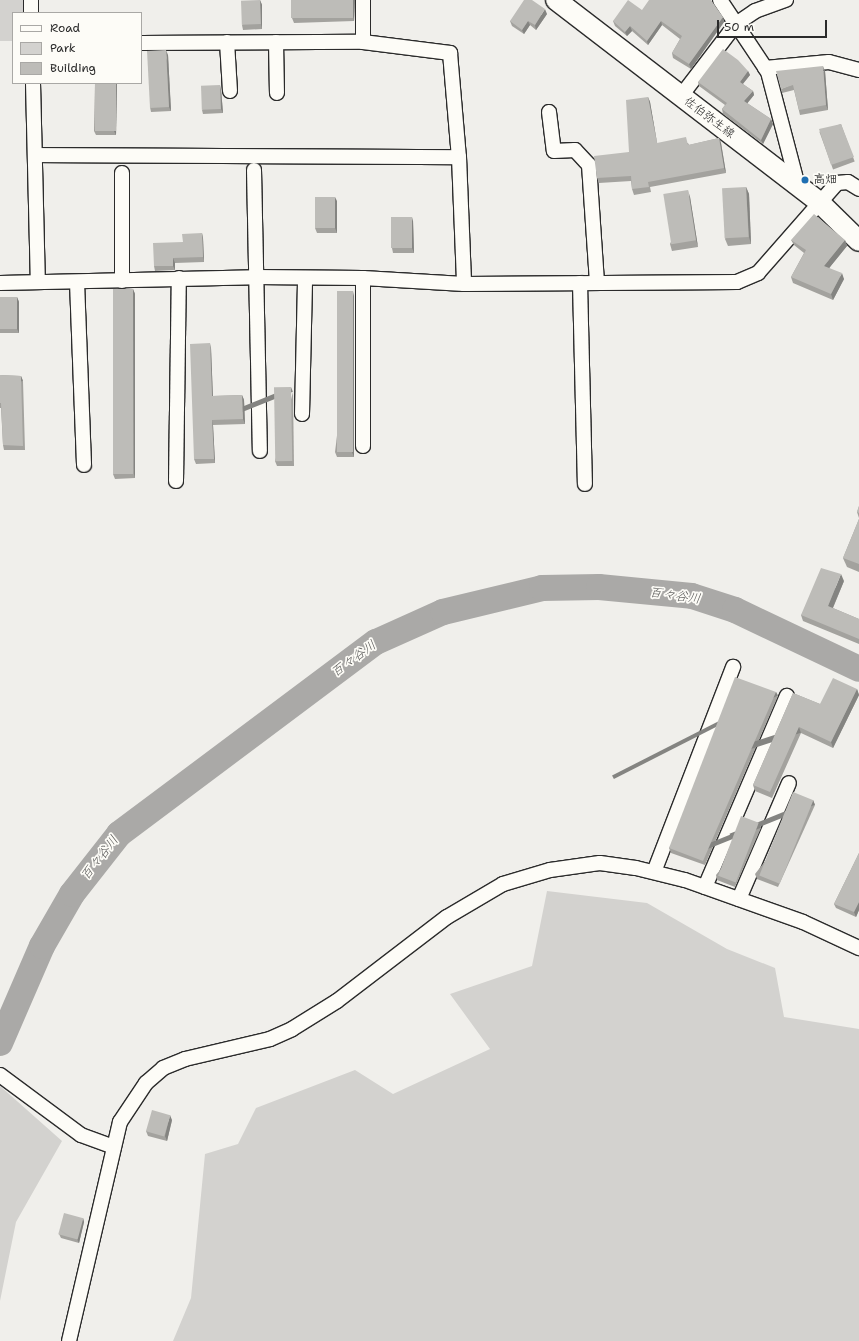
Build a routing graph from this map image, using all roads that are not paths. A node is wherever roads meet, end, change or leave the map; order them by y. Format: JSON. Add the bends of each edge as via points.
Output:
{"nodes":[{"id":1,"x":31,"y":0,"type":"edge"},
{"id":2,"x":363,"y":0,"type":"edge"},
{"id":3,"x":556,"y":0,"type":"edge"},
{"id":4,"x":720,"y":0,"type":"edge"},
{"id":5,"x":786,"y":0,"type":"edge"},
{"id":6,"x":31,"y":12,"type":"edge"},
{"id":7,"x":736,"y":24,"type":"junction"},
{"id":8,"x":142,"y":42,"type":"edge"},
{"id":9,"x":227,"y":42,"type":"junction"},
{"id":10,"x":276,"y":42,"type":"junction"},
{"id":11,"x":363,"y":42,"type":"junction"},
{"id":12,"x":765,"y":68,"type":"junction"},
{"id":13,"x":859,"y":70,"type":"edge"},
{"id":14,"x":33,"y":84,"type":"edge"},
{"id":15,"x":230,"y":91,"type":"dead end"},
{"id":16,"x":277,"y":93,"type":"dead end"},
{"id":17,"x":681,"y":96,"type":"junction"},
{"id":18,"x":549,"y":112,"type":"dead end"},
{"id":19,"x":35,"y":155,"type":"junction"},
{"id":20,"x":460,"y":157,"type":"junction"},
{"id":21,"x":254,"y":170,"type":"dead end"},
{"id":22,"x":122,"y":173,"type":"dead end"},
{"id":23,"x":798,"y":186,"type":"junction"},
{"id":24,"x":859,"y":190,"type":"edge"},
{"id":25,"x":818,"y":201,"type":"junction"},
{"id":26,"x":859,"y":241,"type":"edge"},
{"id":27,"x":256,"y":277,"type":"junction"},
{"id":28,"x":179,"y":278,"type":"junction"},
{"id":29,"x":304,"y":278,"type":"junction"},
{"id":30,"x":363,"y":278,"type":"junction"},
{"id":31,"x":122,"y":281,"type":"junction"},
{"id":32,"x":38,"y":282,"type":"junction"},
{"id":33,"x":77,"y":282,"type":"junction"},
{"id":34,"x":0,"y":283,"type":"edge"},
{"id":35,"x":580,"y":283,"type":"junction"},
{"id":36,"x":597,"y":283,"type":"junction"},
{"id":37,"x":464,"y":284,"type":"junction"},
{"id":38,"x":302,"y":414,"type":"dead end"},
{"id":39,"x":363,"y":446,"type":"dead end"},
{"id":40,"x":260,"y":451,"type":"dead end"},
{"id":41,"x":84,"y":465,"type":"dead end"},
{"id":42,"x":176,"y":481,"type":"dead end"},
{"id":43,"x":585,"y":484,"type":"dead end"},
{"id":44,"x":733,"y":667,"type":"dead end"},
{"id":45,"x":787,"y":696,"type":"dead end"},
{"id":46,"x":788,"y":784,"type":"dead end"},
{"id":47,"x":654,"y":872,"type":"junction"},
{"id":48,"x":705,"y":887,"type":"junction"},
{"id":49,"x":739,"y":899,"type":"junction"},
{"id":50,"x":857,"y":943,"type":"edge"},
{"id":51,"x":1,"y":1075,"type":"edge"},
{"id":52,"x":114,"y":1147,"type":"junction"},
{"id":53,"x":69,"y":1341,"type":"edge"}],
"edges":[{"from":1,"to":6,"type":"street"},
{"from":2,"to":11,"type":"street"},
{"from":3,"to":17,"type":"main road","name":"佐伯弥生線"},
{"from":4,"to":7,"type":"street"},
{"from":5,"to":7,"type":"street","via":[[755,11]]},
{"from":7,"to":12,"type":"street"},
{"from":7,"to":17,"type":"street"},
{"from":8,"to":9,"type":"street"},
{"from":9,"to":10,"type":"street"},
{"from":9,"to":15,"type":"street"},
{"from":10,"to":11,"type":"street"},
{"from":10,"to":16,"type":"street"},
{"from":11,"to":20,"type":"street","via":[[450,53]]},
{"from":12,"to":13,"type":"street","via":[[828,62]]},
{"from":12,"to":23,"type":"street"},
{"from":14,"to":19,"type":"street"},
{"from":17,"to":23,"type":"main road","name":"佐伯弥生線"},
{"from":18,"to":36,"type":"street","via":[[554,151],[575,150],[589,165]]},
{"from":19,"to":20,"type":"street"},
{"from":19,"to":32,"type":"street"},
{"from":20,"to":37,"type":"street"},
{"from":21,"to":27,"type":"street"},
{"from":22,"to":31,"type":"street"},
{"from":23,"to":25,"type":"main road","name":"佐伯弥生線"},
{"from":24,"to":25,"type":"street","via":[[848,182],[837,183]]},
{"from":25,"to":26,"type":"main road","name":"佐伯弥生線"},
{"from":25,"to":36,"type":"street","via":[[758,273],[737,282]]},
{"from":27,"to":28,"type":"street"},
{"from":27,"to":29,"type":"street"},
{"from":27,"to":40,"type":"street"},
{"from":28,"to":31,"type":"street"},
{"from":28,"to":42,"type":"street"},
{"from":29,"to":30,"type":"street"},
{"from":29,"to":38,"type":"street"},
{"from":30,"to":37,"type":"street"},
{"from":30,"to":39,"type":"street"},
{"from":31,"to":33,"type":"street"},
{"from":32,"to":33,"type":"street"},
{"from":32,"to":34,"type":"street"},
{"from":33,"to":41,"type":"street"},
{"from":35,"to":36,"type":"street"},
{"from":35,"to":37,"type":"street"},
{"from":35,"to":43,"type":"street"},
{"from":44,"to":47,"type":"street"},
{"from":45,"to":48,"type":"street"},
{"from":46,"to":49,"type":"street"},
{"from":47,"to":48,"type":"street"},
{"from":47,"to":52,"type":"street","via":[[600,863],[550,870],[503,884],[447,917],[337,1002],[292,1029],[270,1039],[191,1057],[164,1068],[130,1102]]},
{"from":48,"to":49,"type":"street"},
{"from":49,"to":50,"type":"street"},
{"from":51,"to":52,"type":"street","via":[[81,1135]]},
{"from":52,"to":53,"type":"street"}]}
